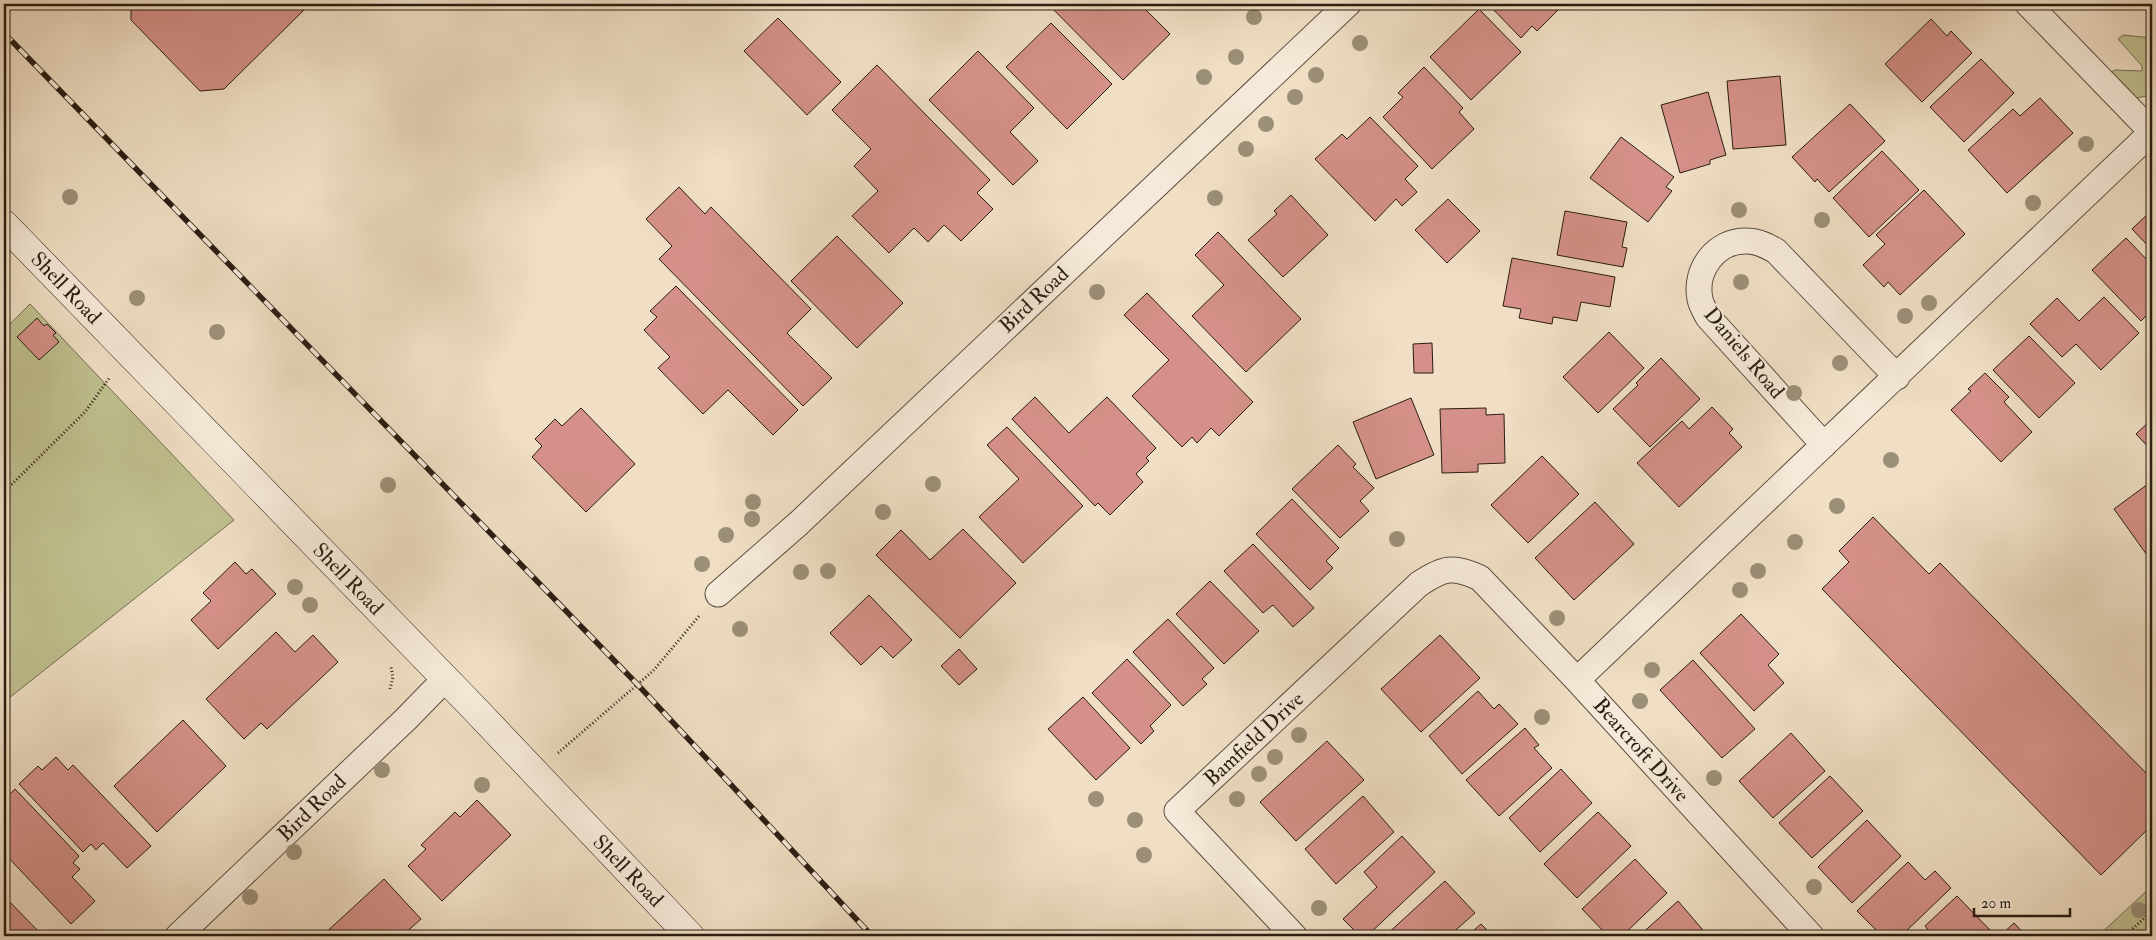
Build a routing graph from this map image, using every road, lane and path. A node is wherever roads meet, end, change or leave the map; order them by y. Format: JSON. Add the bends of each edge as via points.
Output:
{"nodes":[{"id":1,"x":1348,"y":4,"type":"edge"},
{"id":2,"x":2028,"y":4,"type":"edge"},
{"id":3,"x":2152,"y":132,"type":"edge"},
{"id":4,"x":4,"y":224,"type":"edge"},
{"id":5,"x":114,"y":371,"type":"dead end"},
{"id":6,"x":1897,"y":377,"type":"junction"},
{"id":7,"x":1824,"y":445,"type":"junction"},
{"id":8,"x":4,"y":492,"type":"edge"},
{"id":9,"x":1465,"y":571,"type":"joint"},
{"id":10,"x":718,"y":594,"type":"joint"},
{"id":11,"x":445,"y":679,"type":"junction"},
{"id":12,"x":1578,"y":680,"type":"junction"},
{"id":13,"x":557,"y":754,"type":"dead end"},
{"id":14,"x":2152,"y":911,"type":"edge"},
{"id":15,"x":178,"y":936,"type":"edge"},
{"id":16,"x":690,"y":936,"type":"edge"},
{"id":17,"x":1294,"y":936,"type":"edge"},
{"id":18,"x":1811,"y":936,"type":"edge"},
{"id":19,"x":2125,"y":936,"type":"edge"}],
"edges":[{"from":1,"to":10,"type":"street","name":"Bird Road","via":[[799,523]]},
{"from":2,"to":3,"type":"street"},
{"from":3,"to":6,"type":"street"},
{"from":4,"to":11,"type":"main road","name":"Shell Road"},
{"from":5,"to":8,"type":"path","via":[[85,412]]},
{"from":6,"to":7,"type":"street"},
{"from":6,"to":7,"type":"street","name":"Daniels Road","via":[[1776,251],[1762,243],[1746,240],[1716,250],[1705,264],[1699,282],[1700,300],[1708,317]]},
{"from":7,"to":12,"type":"street"},
{"from":9,"to":12,"type":"street","name":"Bearcroft Drive","via":[[1480,578]]},
{"from":9,"to":17,"type":"street","name":"Bamfield Drive","via":[[1450,569],[1438,572],[1419,584],[1177,811]]},
{"from":10,"to":13,"type":"path","via":[[653,671]]},
{"from":11,"to":15,"type":"street","name":"Bird Road"},
{"from":11,"to":16,"type":"main road","name":"Shell Road"},
{"from":12,"to":18,"type":"street","name":"Bearcroft Drive"},
{"from":14,"to":19,"type":"path"}]}
